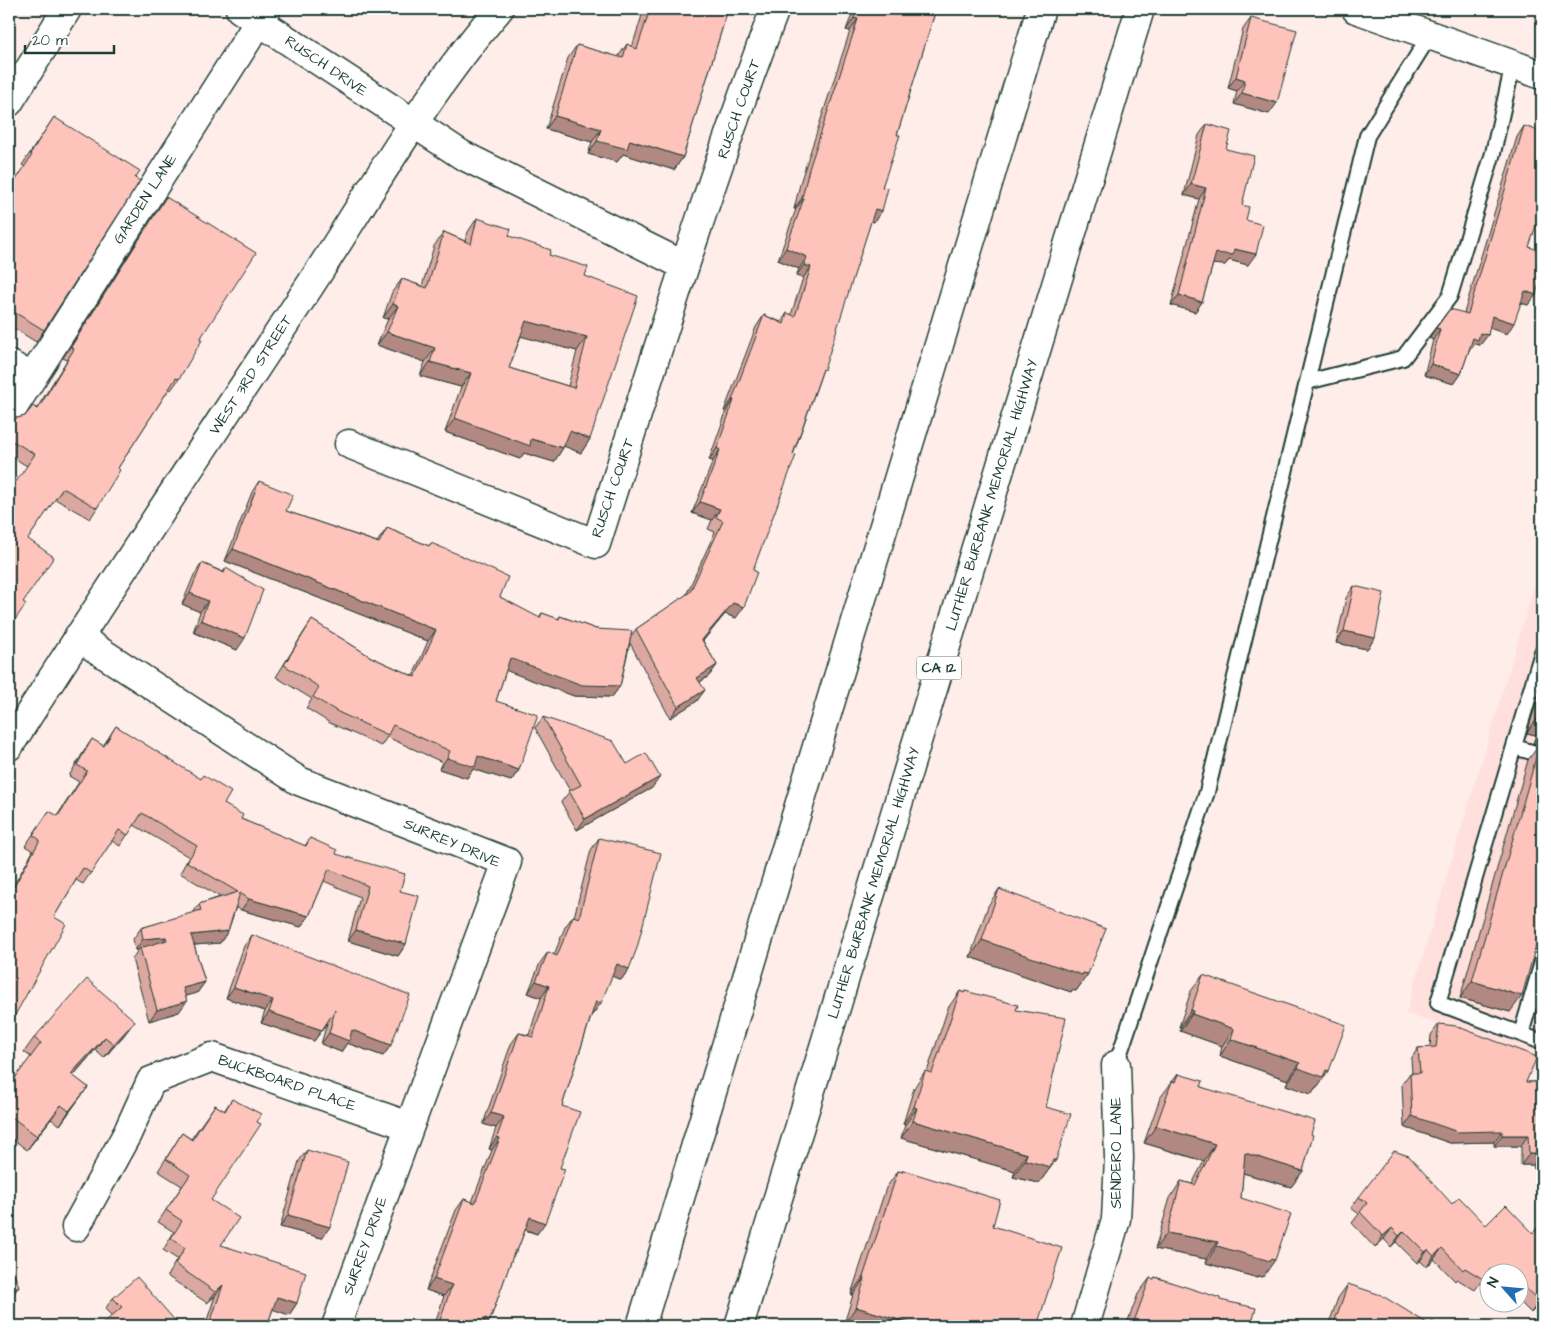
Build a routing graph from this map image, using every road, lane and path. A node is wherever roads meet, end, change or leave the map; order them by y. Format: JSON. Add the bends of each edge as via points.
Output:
{"nodes":[{"id":1,"x":67,"y":9,"type":"edge"},
{"id":2,"x":499,"y":9,"type":"edge"},
{"id":3,"x":775,"y":9,"type":"edge"},
{"id":4,"x":1041,"y":9,"type":"edge"},
{"id":5,"x":1140,"y":9,"type":"edge"},
{"id":6,"x":1356,"y":9,"type":"edge"},
{"id":7,"x":255,"y":12,"type":"edge"},
{"id":8,"x":1430,"y":35,"type":"junction"},
{"id":9,"x":1513,"y":64,"type":"junction"},
{"id":10,"x":1542,"y":75,"type":"edge"},
{"id":11,"x":9,"y":102,"type":"edge"},
{"id":12,"x":411,"y":124,"type":"junction"},
{"id":13,"x":685,"y":266,"type":"junction"},
{"id":14,"x":20,"y":371,"type":"edge"},
{"id":15,"x":1307,"y":382,"type":"junction"},
{"id":16,"x":9,"y":414,"type":"edge"},
{"id":17,"x":350,"y":444,"type":"dead end"},
{"id":18,"x":78,"y":637,"type":"junction"},
{"id":19,"x":1542,"y":657,"type":"edge"},
{"id":20,"x":9,"y":746,"type":"edge"},
{"id":21,"x":1514,"y":747,"type":"junction"},
{"id":22,"x":1542,"y":755,"type":"edge"},
{"id":23,"x":1542,"y":962,"type":"edge"},
{"id":24,"x":1521,"y":1034,"type":"junction"},
{"id":25,"x":1542,"y":1042,"type":"edge"},
{"id":26,"x":1116,"y":1066,"type":"joint"},
{"id":27,"x":409,"y":1126,"type":"junction"},
{"id":28,"x":76,"y":1227,"type":"dead end"},
{"id":29,"x":336,"y":1326,"type":"edge"},
{"id":30,"x":641,"y":1326,"type":"edge"},
{"id":31,"x":739,"y":1326,"type":"edge"},
{"id":32,"x":1085,"y":1326,"type":"edge"}],
"edges":[{"from":1,"to":11,"type":"main road"},
{"from":2,"to":12,"type":"main road","name":"WEST 3RD STREET","via":[[461,54]]},
{"from":3,"to":13,"type":"main road","name":"RUSCH COURT"},
{"from":4,"to":30,"type":"main road"},
{"from":5,"to":31,"type":"main road","name":"LUTHER BURBANK MEMORIAL HIGHWAY","number":"CA 12"},
{"from":6,"to":8,"type":"main road"},
{"from":7,"to":12,"type":"main road","name":"RUSCH DRIVE"},
{"from":7,"to":14,"type":"main road","name":"GARDEN LANE"},
{"from":8,"to":9,"type":"main road"},
{"from":8,"to":15,"type":"lane","via":[[1367,136]]},
{"from":9,"to":10,"type":"main road"},
{"from":9,"to":15,"type":"lane","via":[[1493,153],[1450,296],[1403,358]]},
{"from":12,"to":13,"type":"main road","via":[[462,155]]},
{"from":12,"to":18,"type":"main road","name":"WEST 3RD STREET","via":[[312,282]]},
{"from":13,"to":17,"type":"main road","name":"RUSCH COURT","via":[[596,544]]},
{"from":14,"to":16,"type":"main road","name":"GARDEN LANE"},
{"from":15,"to":26,"type":"lane","via":[[1207,792]]},
{"from":18,"to":20,"type":"main road","name":"WEST 3RD STREET"},
{"from":18,"to":27,"type":"main road","name":"SURREY DRIVE","via":[[299,781],[507,862]]},
{"from":19,"to":21,"type":"lane"},
{"from":21,"to":22,"type":"lane"},
{"from":21,"to":24,"type":"lane","via":[[1438,1003]]},
{"from":23,"to":24,"type":"lane"},
{"from":24,"to":25,"type":"lane"},
{"from":26,"to":32,"type":"main road","name":"SENDERO LANE","via":[[1119,1158],[1116,1219]]},
{"from":27,"to":28,"type":"main road","name":"BUCKBOARD PLACE","via":[[212,1057],[150,1081],[127,1134]]},
{"from":27,"to":29,"type":"main road","name":"SURREY DRIVE"}]}
